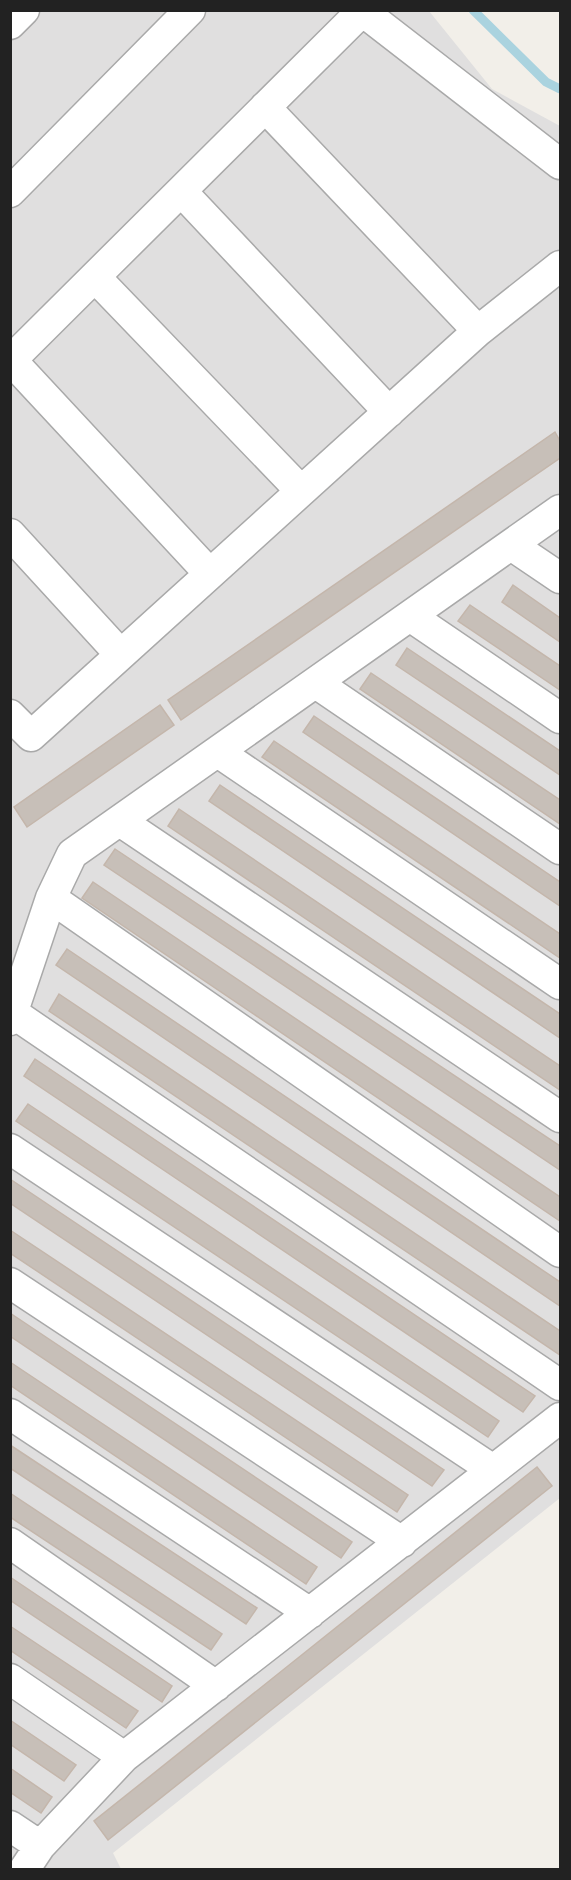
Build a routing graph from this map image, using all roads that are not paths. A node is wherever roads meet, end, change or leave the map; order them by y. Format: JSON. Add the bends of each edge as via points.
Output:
{"nodes":[{"id":1,"x":24,"y":10,"type":"edge"},
{"id":2,"x":190,"y":10,"type":"edge"},
{"id":3,"x":361,"y":11,"type":"edge"},
{"id":4,"x":10,"y":24,"type":"edge"},
{"id":5,"x":265,"y":107,"type":"junction"},
{"id":6,"x":561,"y":164,"type":"edge"},
{"id":7,"x":181,"y":191,"type":"junction"},
{"id":8,"x":10,"y":192,"type":"edge"},
{"id":9,"x":561,"y":266,"type":"edge"},
{"id":10,"x":94,"y":277,"type":"junction"},
{"id":11,"x":478,"y":331,"type":"junction"},
{"id":12,"x":11,"y":360,"type":"edge"},
{"id":13,"x":389,"y":412,"type":"junction"},
{"id":14,"x":301,"y":491,"type":"junction"},
{"id":15,"x":561,"y":510,"type":"edge"},
{"id":16,"x":10,"y":534,"type":"edge"},
{"id":17,"x":512,"y":545,"type":"junction"},
{"id":18,"x":210,"y":573,"type":"junction"},
{"id":19,"x":561,"y":578,"type":"edge"},
{"id":20,"x":410,"y":616,"type":"junction"},
{"id":21,"x":120,"y":654,"type":"junction"},
{"id":22,"x":316,"y":682,"type":"junction"},
{"id":23,"x":10,"y":715,"type":"edge"},
{"id":24,"x":561,"y":718,"type":"edge"},
{"id":25,"x":218,"y":752,"type":"junction"},
{"id":26,"x":120,"y":821,"type":"junction"},
{"id":27,"x":561,"y":849,"type":"edge"},
{"id":28,"x":51,"y":898,"type":"junction"},
{"id":29,"x":561,"y":984,"type":"edge"},
{"id":30,"x":12,"y":1016,"type":"edge"},
{"id":31,"x":561,"y":1117,"type":"edge"},
{"id":32,"x":10,"y":1149,"type":"edge"},
{"id":33,"x":561,"y":1252,"type":"edge"},
{"id":34,"x":10,"y":1283,"type":"edge"},
{"id":35,"x":561,"y":1385,"type":"edge"},
{"id":36,"x":10,"y":1414,"type":"edge"},
{"id":37,"x":561,"y":1418,"type":"edge"},
{"id":38,"x":493,"y":1470,"type":"junction"},
{"id":39,"x":402,"y":1542,"type":"junction"},
{"id":40,"x":10,"y":1543,"type":"edge"},
{"id":41,"x":310,"y":1613,"type":"junction"},
{"id":42,"x":10,"y":1679,"type":"edge"},
{"id":43,"x":216,"y":1686,"type":"junction"},
{"id":44,"x":124,"y":1757,"type":"junction"},
{"id":45,"x":10,"y":1826,"type":"edge"},
{"id":46,"x":32,"y":1858,"type":"edge"}],
"edges":[{"from":1,"to":4,"type":"street"},
{"from":2,"to":8,"type":"street"},
{"from":3,"to":5,"type":"street"},
{"from":3,"to":6,"type":"street"},
{"from":5,"to":7,"type":"street"},
{"from":5,"to":11,"type":"street"},
{"from":7,"to":10,"type":"street"},
{"from":7,"to":13,"type":"street"},
{"from":9,"to":11,"type":"street"},
{"from":10,"to":12,"type":"street"},
{"from":10,"to":14,"type":"street"},
{"from":11,"to":13,"type":"street"},
{"from":12,"to":18,"type":"street"},
{"from":13,"to":14,"type":"street"},
{"from":14,"to":18,"type":"street"},
{"from":15,"to":17,"type":"street"},
{"from":16,"to":21,"type":"street"},
{"from":17,"to":19,"type":"street"},
{"from":17,"to":20,"type":"street"},
{"from":18,"to":21,"type":"street"},
{"from":20,"to":22,"type":"street"},
{"from":20,"to":24,"type":"street"},
{"from":21,"to":23,"type":"street","via":[[31,736]]},
{"from":22,"to":25,"type":"street"},
{"from":22,"to":27,"type":"street"},
{"from":25,"to":26,"type":"street"},
{"from":25,"to":29,"type":"street"},
{"from":26,"to":28,"type":"street","via":[[72,854]]},
{"from":26,"to":31,"type":"street"},
{"from":28,"to":30,"type":"street"},
{"from":28,"to":33,"type":"street"},
{"from":30,"to":35,"type":"street"},
{"from":32,"to":38,"type":"street"},
{"from":34,"to":39,"type":"street"},
{"from":36,"to":41,"type":"street"},
{"from":37,"to":38,"type":"street"},
{"from":38,"to":39,"type":"street"},
{"from":39,"to":41,"type":"street"},
{"from":40,"to":43,"type":"street"},
{"from":41,"to":43,"type":"street"},
{"from":42,"to":44,"type":"street"},
{"from":43,"to":44,"type":"street"},
{"from":44,"to":46,"type":"street"},
{"from":45,"to":46,"type":"street"}]}
